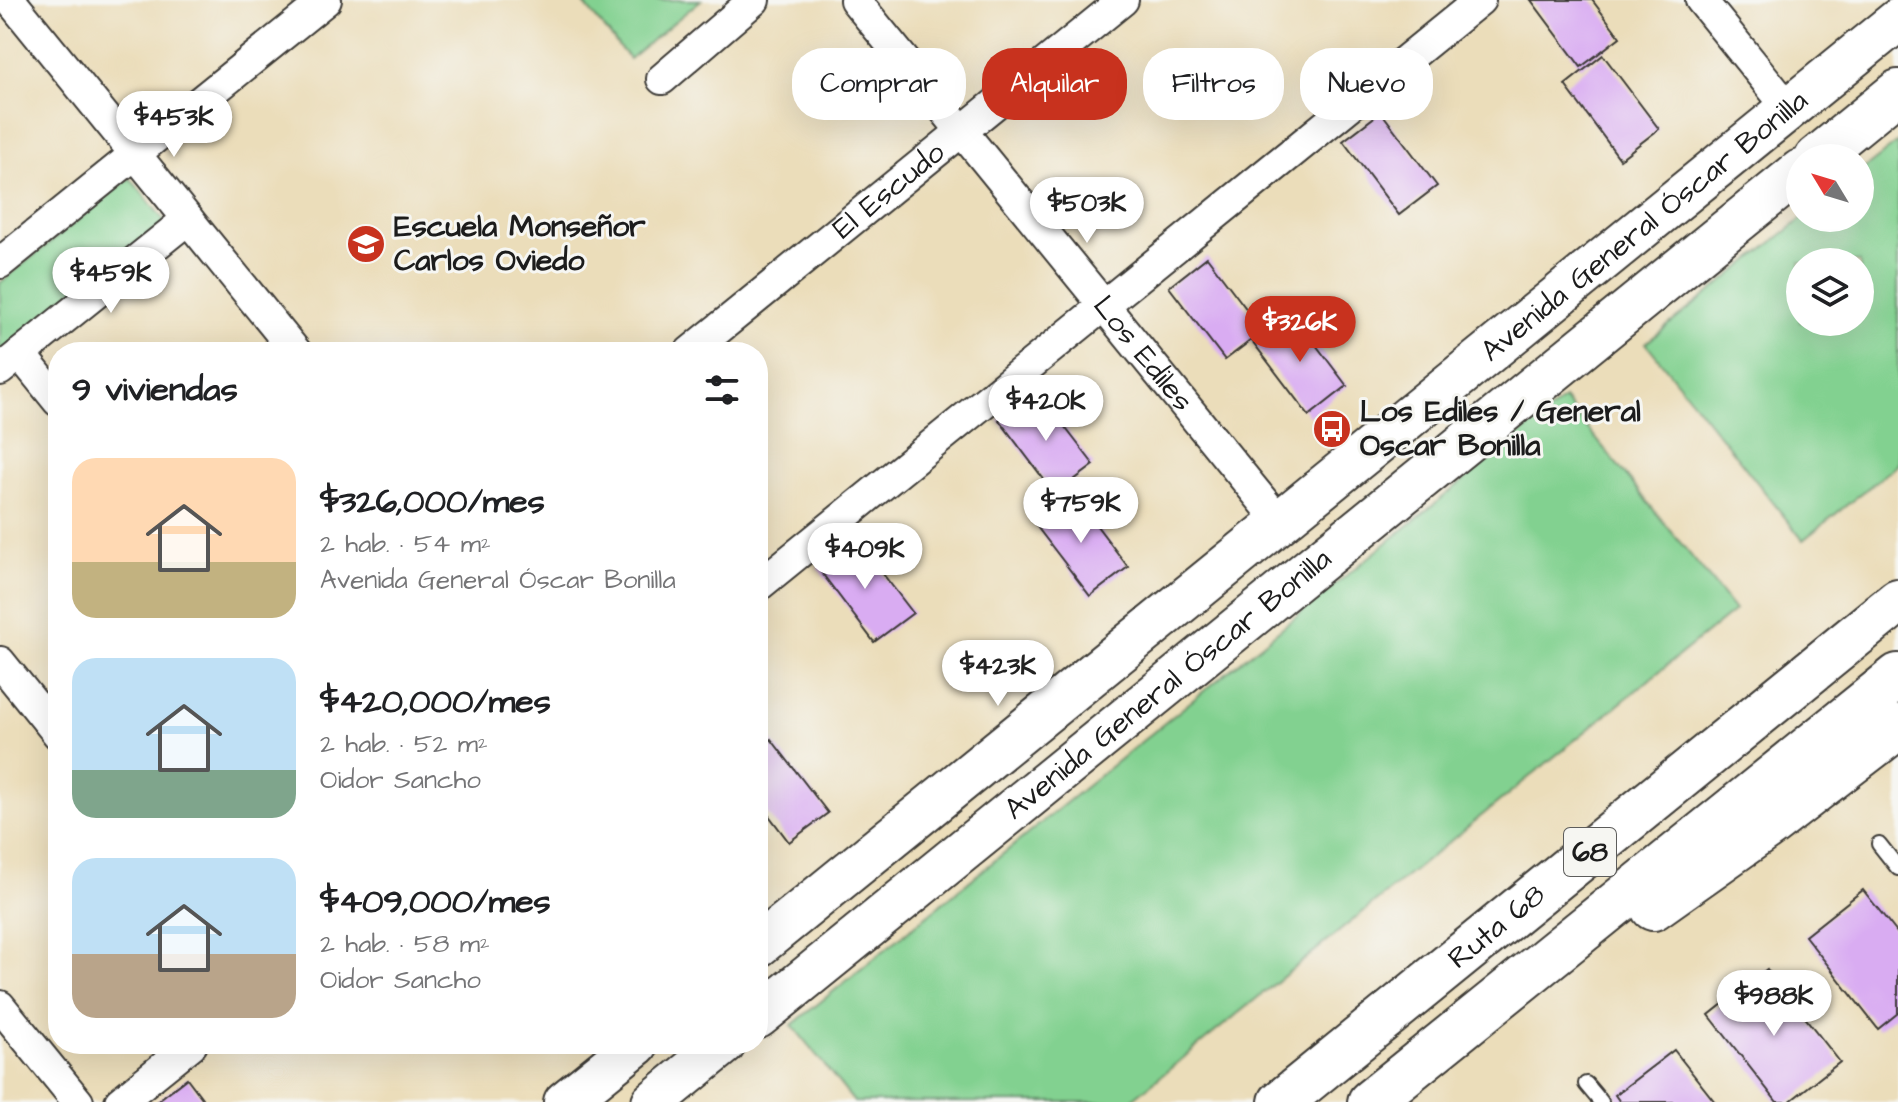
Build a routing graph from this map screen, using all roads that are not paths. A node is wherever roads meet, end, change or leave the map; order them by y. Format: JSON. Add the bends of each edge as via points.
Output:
{"nodes":[{"id":1,"x":10,"y":0,"type":"edge"},
{"id":2,"x":754,"y":0,"type":"edge"},
{"id":3,"x":855,"y":0,"type":"edge"},
{"id":4,"x":1123,"y":0,"type":"edge"},
{"id":5,"x":1480,"y":0,"type":"edge"},
{"id":6,"x":1701,"y":0,"type":"edge"},
{"id":7,"x":306,"y":6,"type":"edge"},
{"id":8,"x":1898,"y":20,"type":"edge"},
{"id":9,"x":662,"y":79,"type":"dead end"},
{"id":10,"x":1898,"y":91,"type":"edge"},
{"id":11,"x":1789,"y":109,"type":"junction"},
{"id":12,"x":961,"y":131,"type":"junction"},
{"id":13,"x":1833,"y":144,"type":"edge"},
{"id":14,"x":135,"y":154,"type":"junction"},
{"id":15,"x":1786,"y":182,"type":"edge"},
{"id":16,"x":188,"y":219,"type":"junction"},
{"id":17,"x":0,"y":263,"type":"edge"},
{"id":18,"x":1103,"y":306,"type":"junction"},
{"id":19,"x":288,"y":342,"type":"edge"},
{"id":20,"x":702,"y":342,"type":"edge"},
{"id":21,"x":10,"y":362,"type":"edge"},
{"id":22,"x":48,"y":393,"type":"edge"},
{"id":23,"x":1280,"y":522,"type":"junction"},
{"id":24,"x":768,"y":578,"type":"edge"},
{"id":25,"x":1898,"y":601,"type":"edge"},
{"id":26,"x":0,"y":662,"type":"edge"},
{"id":27,"x":1898,"y":676,"type":"edge"},
{"id":28,"x":48,"y":722,"type":"edge"},
{"id":29,"x":1898,"y":727,"type":"edge"},
{"id":30,"x":1879,"y":844,"type":"dead end"},
{"id":31,"x":1898,"y":868,"type":"edge"},
{"id":32,"x":768,"y":929,"type":"edge"},
{"id":33,"x":1493,"y":1003,"type":"junction"},
{"id":34,"x":0,"y":1006,"type":"edge"},
{"id":35,"x":768,"y":1009,"type":"edge"},
{"id":36,"x":180,"y":1054,"type":"edge"},
{"id":37,"x":625,"y":1054,"type":"edge"},
{"id":38,"x":712,"y":1054,"type":"edge"},
{"id":39,"x":1586,"y":1084,"type":"dead end"},
{"id":40,"x":78,"y":1102,"type":"edge"},
{"id":41,"x":120,"y":1102,"type":"edge"},
{"id":42,"x":565,"y":1102,"type":"edge"},
{"id":43,"x":653,"y":1102,"type":"edge"},
{"id":44,"x":1281,"y":1102,"type":"edge"},
{"id":45,"x":1370,"y":1102,"type":"edge"},
{"id":46,"x":1601,"y":1102,"type":"edge"}],
"edges":[{"from":1,"to":14,"type":"street"},
{"from":2,"to":9,"type":"street"},
{"from":3,"to":12,"type":"street","name":"Los Ediles"},
{"from":4,"to":12,"type":"street","name":"El Escudo"},
{"from":5,"to":18,"type":"street"},
{"from":6,"to":11,"type":"street"},
{"from":7,"to":14,"type":"street"},
{"from":8,"to":11,"type":"main road","name":"Avenida General Óscar Bonilla"},
{"from":10,"to":13,"type":"main road","name":"Avenida General Óscar Bonilla"},
{"from":11,"to":23,"type":"main road","name":"Avenida General Óscar Bonilla"},
{"from":12,"to":18,"type":"street","name":"Los Ediles"},
{"from":12,"to":20,"type":"street","name":"El Escudo"},
{"from":14,"to":16,"type":"street"},
{"from":14,"to":17,"type":"street"},
{"from":15,"to":35,"type":"main road","name":"Avenida General Óscar Bonilla"},
{"from":16,"to":19,"type":"street"},
{"from":16,"to":21,"type":"street"},
{"from":18,"to":23,"type":"street","name":"Los Ediles"},
{"from":18,"to":24,"type":"street"},
{"from":21,"to":22,"type":"street"},
{"from":23,"to":32,"type":"main road","name":"Avenida General Óscar Bonilla"},
{"from":25,"to":44,"type":"highway","name":"Ruta 68","number":"68"},
{"from":26,"to":28,"type":"street"},
{"from":27,"to":33,"type":"highway","name":"Ruta 68","number":"68"},
{"from":29,"to":33,"type":"highway","via":[[1647,912]]},
{"from":30,"to":31,"type":"lane"},
{"from":33,"to":45,"type":"highway","name":"Ruta 68","number":"68"},
{"from":34,"to":40,"type":"street"},
{"from":36,"to":41,"type":"street"},
{"from":37,"to":42,"type":"main road"},
{"from":38,"to":43,"type":"main road"},
{"from":39,"to":46,"type":"lane"}]}
